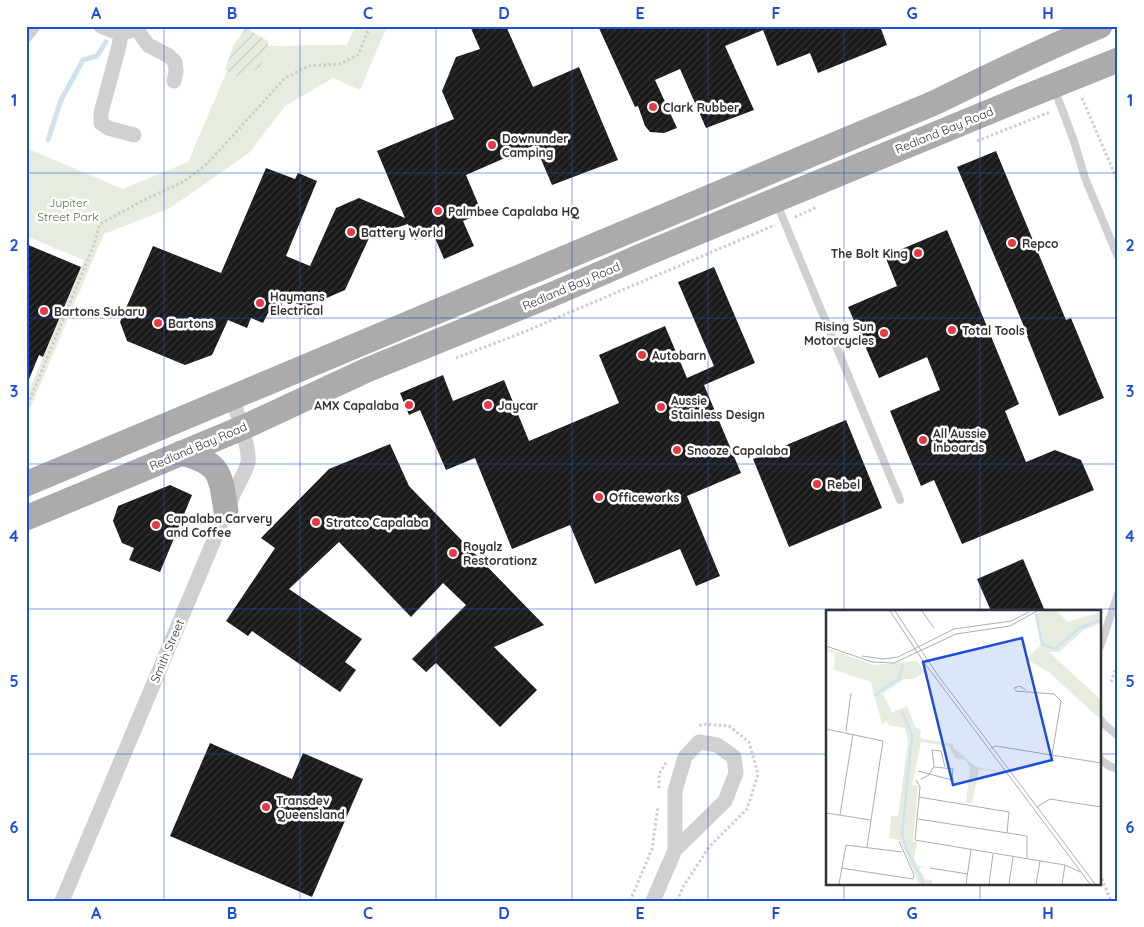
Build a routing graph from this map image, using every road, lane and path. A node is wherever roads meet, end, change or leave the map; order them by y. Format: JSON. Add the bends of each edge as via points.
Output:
{"nodes":[{"id":1,"x":33,"y":26,"type":"edge"},
{"id":2,"x":101,"y":26,"type":"edge"},
{"id":3,"x":370,"y":26,"type":"edge"},
{"id":4,"x":1100,"y":26,"type":"edge"},
{"id":5,"x":137,"y":27,"type":"edge"},
{"id":6,"x":121,"y":34,"type":"junction"},
{"id":7,"x":26,"y":35,"type":"edge"},
{"id":8,"x":1118,"y":60,"type":"edge"},
{"id":9,"x":174,"y":81,"type":"dead end"},
{"id":10,"x":1057,"y":97,"type":"junction"},
{"id":11,"x":1082,"y":98,"type":"dead end"},
{"id":12,"x":134,"y":135,"type":"dead end"},
{"id":13,"x":974,"y":142,"type":"dead end"},
{"id":14,"x":765,"y":174,"type":"junction"},
{"id":15,"x":1118,"y":182,"type":"edge"},
{"id":16,"x":825,"y":204,"type":"dead end"},
{"id":17,"x":780,"y":211,"type":"junction"},
{"id":18,"x":1118,"y":257,"type":"edge"},
{"id":19,"x":448,"y":361,"type":"dead end"},
{"id":20,"x":232,"y":398,"type":"junction"},
{"id":21,"x":26,"y":409,"type":"edge"},
{"id":22,"x":242,"y":428,"type":"junction"},
{"id":23,"x":181,"y":453,"type":"junction"},
{"id":24,"x":26,"y":484,"type":"edge"},
{"id":25,"x":900,"y":500,"type":"dead end"},
{"id":26,"x":226,"y":510,"type":"junction"},
{"id":27,"x":26,"y":518,"type":"edge"},
{"id":28,"x":1118,"y":594,"type":"edge"},
{"id":29,"x":1102,"y":640,"type":"edge"},
{"id":30,"x":1118,"y":662,"type":"edge"},
{"id":31,"x":1111,"y":682,"type":"dead end"},
{"id":32,"x":1102,"y":721,"type":"edge"},
{"id":33,"x":696,"y":728,"type":"dead end"},
{"id":34,"x":1118,"y":736,"type":"edge"},
{"id":35,"x":668,"y":758,"type":"dead end"},
{"id":36,"x":1102,"y":760,"type":"edge"},
{"id":37,"x":1118,"y":769,"type":"edge"},
{"id":38,"x":658,"y":792,"type":"dead end"},
{"id":39,"x":658,"y":801,"type":"dead end"},
{"id":40,"x":674,"y":850,"type":"junction"},
{"id":41,"x":1102,"y":879,"type":"edge"},
{"id":42,"x":62,"y":901,"type":"edge"},
{"id":43,"x":630,"y":901,"type":"edge"},
{"id":44,"x":653,"y":901,"type":"edge"},
{"id":45,"x":677,"y":901,"type":"edge"},
{"id":46,"x":1111,"y":901,"type":"edge"}],
"edges":[{"from":1,"to":7,"type":"street"},
{"from":2,"to":6,"type":"street"},
{"from":3,"to":21,"type":"path","via":[[358,56],[340,64],[308,66],[284,79],[207,164],[183,182],[100,224]]},
{"from":4,"to":14,"type":"main road","via":[[934,103]]},
{"from":5,"to":6,"type":"street"},
{"from":5,"to":9,"type":"street","via":[[148,45],[176,62]]},
{"from":6,"to":12,"type":"street","via":[[100,113],[101,123]]},
{"from":8,"to":10,"type":"main road","name":"Redland Bay Road"},
{"from":10,"to":13,"type":"path"},
{"from":10,"to":17,"type":"main road","name":"Redland Bay Road","via":[[1004,106]]},
{"from":10,"to":18,"type":"lane","via":[[1085,178]]},
{"from":11,"to":15,"type":"path"},
{"from":14,"to":17,"type":"main road"},
{"from":14,"to":20,"type":"main road"},
{"from":16,"to":17,"type":"path"},
{"from":17,"to":19,"type":"path","via":[[518,334]]},
{"from":17,"to":22,"type":"main road","name":"Redland Bay Road","via":[[551,295],[367,370]]},
{"from":17,"to":25,"type":"lane"},
{"from":20,"to":22,"type":"street","name":"Smith Street"},
{"from":20,"to":24,"type":"main road"},
{"from":22,"to":23,"type":"main road","name":"Redland Bay Road"},
{"from":22,"to":26,"type":"street","name":"Smith Street","via":[[247,464]]},
{"from":23,"to":26,"type":"main road","via":[[198,457],[216,470]]},
{"from":23,"to":27,"type":"main road","name":"Redland Bay Road"},
{"from":26,"to":42,"type":"street","name":"Smith Street"},
{"from":28,"to":29,"type":"lane"},
{"from":30,"to":31,"type":"path"},
{"from":32,"to":34,"type":"lane"},
{"from":33,"to":45,"type":"path","via":[[702,724],[729,726],[749,742],[758,774],[747,808],[709,847]]},
{"from":35,"to":38,"type":"path","via":[[659,774]]},
{"from":36,"to":37,"type":"lane"},
{"from":39,"to":43,"type":"path","via":[[652,849]]},
{"from":40,"to":40,"type":"street","via":[[725,801],[729,792],[736,773],[734,757],[717,745],[698,742],[685,757],[675,791]]},
{"from":40,"to":44,"type":"street"},
{"from":41,"to":46,"type":"path"}]}
